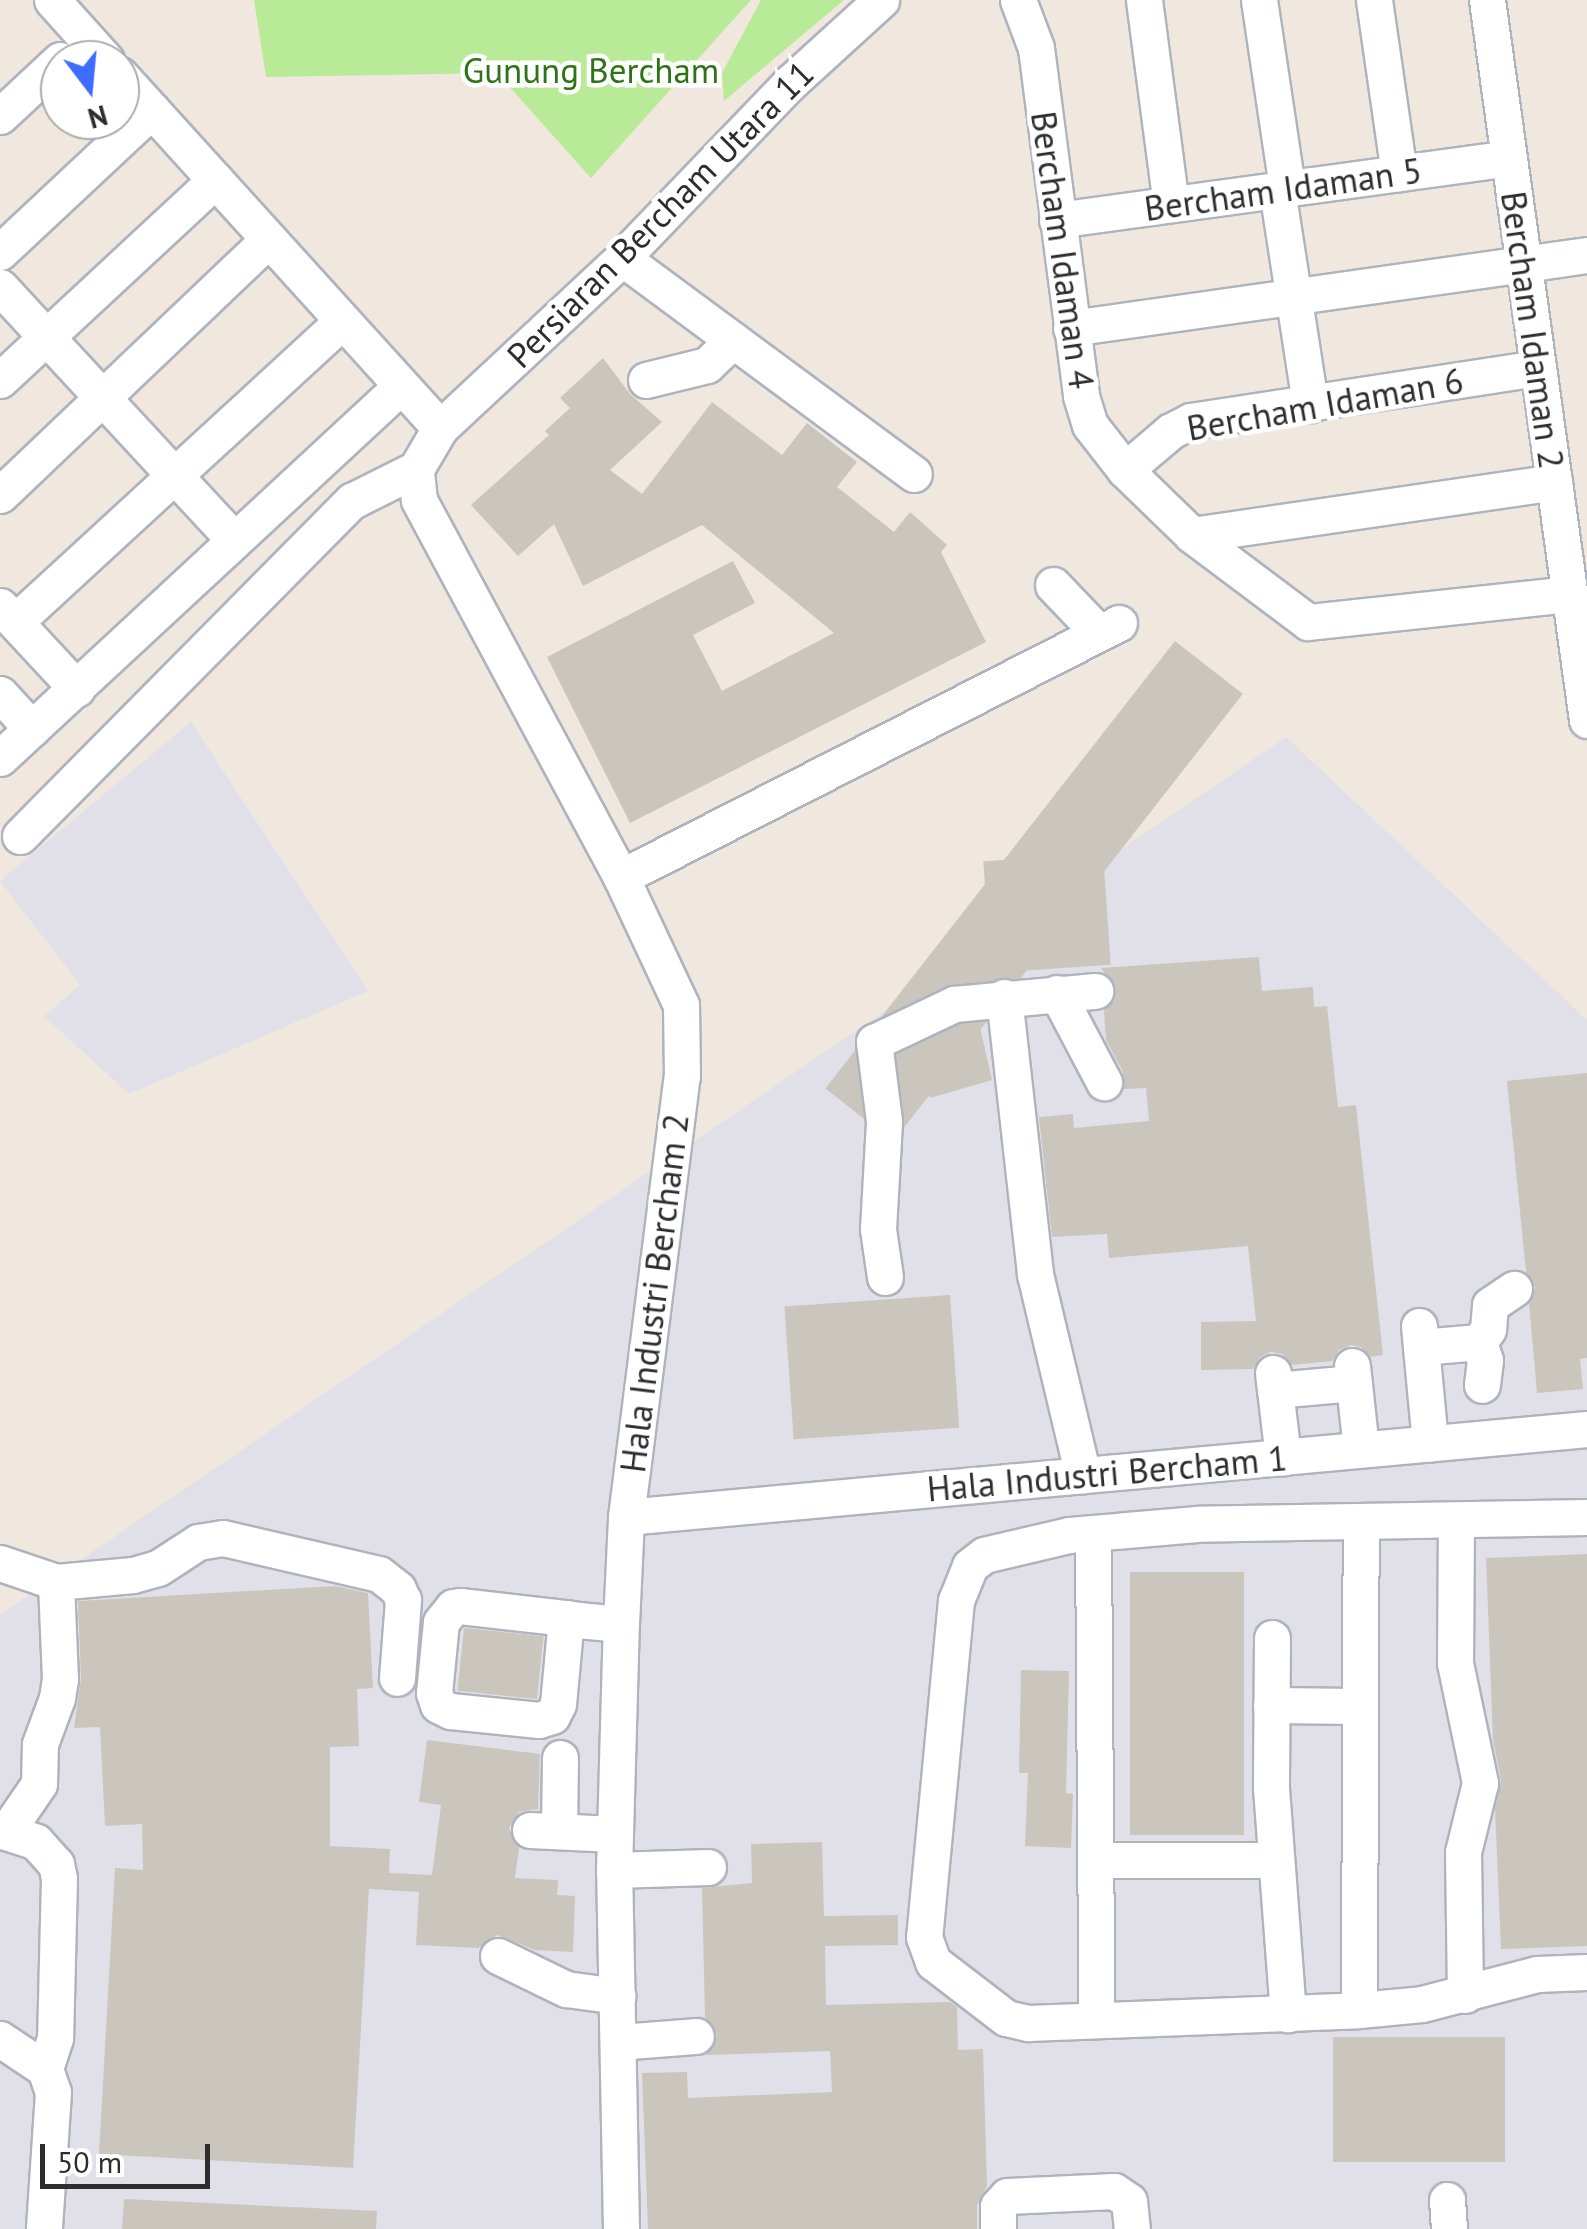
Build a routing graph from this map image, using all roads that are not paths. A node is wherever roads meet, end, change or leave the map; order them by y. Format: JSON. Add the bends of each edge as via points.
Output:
{"nodes":[{"id":1,"x":52,"y":0,"type":"edge"},
{"id":2,"x":881,"y":0,"type":"edge"},
{"id":3,"x":1018,"y":0,"type":"edge"},
{"id":4,"x":1144,"y":0,"type":"edge"},
{"id":5,"x":1259,"y":0,"type":"edge"},
{"id":6,"x":1374,"y":0,"type":"edge"},
{"id":7,"x":1488,"y":0,"type":"edge"},
{"id":8,"x":71,"y":40,"type":"edge"},
{"id":9,"x":40,"y":84,"type":"edge"},
{"id":10,"x":140,"y":97,"type":"edge"},
{"id":11,"x":152,"y":110,"type":"junction"},
{"id":12,"x":0,"y":116,"type":"edge"},
{"id":13,"x":1509,"y":158,"type":"junction"},
{"id":14,"x":1399,"y":173,"type":"junction"},
{"id":15,"x":215,"y":180,"type":"junction"},
{"id":16,"x":1282,"y":189,"type":"junction"},
{"id":17,"x":1171,"y":204,"type":"junction"},
{"id":18,"x":1056,"y":220,"type":"junction"},
{"id":19,"x":268,"y":240,"type":"junction"},
{"id":20,"x":0,"y":252,"type":"edge"},
{"id":21,"x":1587,"y":255,"type":"edge"},
{"id":22,"x":622,"y":258,"type":"junction"},
{"id":23,"x":1524,"y":264,"type":"junction"},
{"id":24,"x":0,"y":287,"type":"edge"},
{"id":25,"x":1293,"y":297,"type":"junction"},
{"id":26,"x":342,"y":321,"type":"junction"},
{"id":27,"x":1070,"y":328,"type":"junction"},
{"id":28,"x":46,"y":338,"type":"junction"},
{"id":29,"x":733,"y":340,"type":"junction"},
{"id":30,"x":1538,"y":368,"type":"junction"},
{"id":31,"x":0,"y":380,"type":"edge"},
{"id":32,"x":646,"y":380,"type":"dead end"},
{"id":33,"x":401,"y":386,"type":"junction"},
{"id":34,"x":102,"y":397,"type":"junction"},
{"id":35,"x":1310,"y":404,"type":"junction"},
{"id":36,"x":440,"y":428,"type":"junction"},
{"id":37,"x":416,"y":470,"type":"junction"},
{"id":38,"x":1125,"y":470,"type":"junction"},
{"id":39,"x":174,"y":474,"type":"junction"},
{"id":40,"x":914,"y":474,"type":"dead end"},
{"id":41,"x":1554,"y":482,"type":"junction"},
{"id":42,"x":0,"y":495,"type":"edge"},
{"id":43,"x":1574,"y":532,"type":"edge"},
{"id":44,"x":1192,"y":535,"type":"junction"},
{"id":45,"x":234,"y":540,"type":"junction"},
{"id":46,"x":1053,"y":585,"type":"dead end"},
{"id":47,"x":1570,"y":594,"type":"junction"},
{"id":48,"x":8,"y":614,"type":"edge"},
{"id":49,"x":77,"y":689,"type":"junction"},
{"id":50,"x":0,"y":694,"type":"edge"},
{"id":51,"x":1587,"y":720,"type":"edge"},
{"id":52,"x":32,"y":729,"type":"junction"},
{"id":53,"x":0,"y":758,"type":"edge"},
{"id":54,"x":20,"y":836,"type":"dead end"},
{"id":55,"x":621,"y":877,"type":"junction"},
{"id":56,"x":1095,"y":991,"type":"dead end"},
{"id":57,"x":1057,"y":993,"type":"junction"},
{"id":58,"x":1004,"y":996,"type":"junction"},
{"id":59,"x":1104,"y":1082,"type":"dead end"},
{"id":60,"x":884,"y":1277,"type":"dead end"},
{"id":61,"x":1514,"y":1289,"type":"dead end"},
{"id":62,"x":1479,"y":1342,"type":"junction"},
{"id":63,"x":1482,"y":1385,"type":"dead end"},
{"id":64,"x":1587,"y":1429,"type":"edge"},
{"id":65,"x":1430,"y":1444,"type":"junction"},
{"id":66,"x":1361,"y":1450,"type":"junction"},
{"id":67,"x":1283,"y":1457,"type":"junction"},
{"id":68,"x":1083,"y":1475,"type":"junction"},
{"id":69,"x":626,"y":1517,"type":"junction"},
{"id":70,"x":1587,"y":1517,"type":"edge"},
{"id":71,"x":1456,"y":1521,"type":"junction"},
{"id":72,"x":1361,"y":1522,"type":"junction"},
{"id":73,"x":1092,"y":1533,"type":"junction"},
{"id":74,"x":0,"y":1563,"type":"edge"},
{"id":75,"x":56,"y":1582,"type":"junction"},
{"id":76,"x":566,"y":1618,"type":"dead end"},
{"id":77,"x":621,"y":1624,"type":"junction"},
{"id":78,"x":1272,"y":1638,"type":"dead end"},
{"id":79,"x":397,"y":1678,"type":"dead end"},
{"id":80,"x":1271,"y":1705,"type":"junction"},
{"id":81,"x":1359,"y":1706,"type":"junction"},
{"id":82,"x":560,"y":1758,"type":"dead end"},
{"id":83,"x":3,"y":1831,"type":"edge"},
{"id":84,"x":614,"y":1834,"type":"junction"},
{"id":85,"x":1095,"y":1860,"type":"junction"},
{"id":86,"x":1276,"y":1860,"type":"junction"},
{"id":87,"x":708,"y":1867,"type":"dead end"},
{"id":88,"x":614,"y":1870,"type":"junction"},
{"id":89,"x":498,"y":1956,"type":"dead end"},
{"id":90,"x":1587,"y":1972,"type":"edge"},
{"id":91,"x":1465,"y":1995,"type":"junction"},
{"id":92,"x":618,"y":1996,"type":"junction"},
{"id":93,"x":1359,"y":2010,"type":"junction"},
{"id":94,"x":1288,"y":2014,"type":"junction"},
{"id":95,"x":1096,"y":2019,"type":"junction"},
{"id":96,"x":696,"y":2036,"type":"dead end"},
{"id":97,"x":0,"y":2039,"type":"edge"},
{"id":98,"x":619,"y":2042,"type":"junction"},
{"id":99,"x":45,"y":2069,"type":"junction"},
{"id":100,"x":44,"y":2229,"type":"edge"},
{"id":101,"x":621,"y":2229,"type":"edge"},
{"id":102,"x":998,"y":2229,"type":"edge"},
{"id":103,"x":1132,"y":2229,"type":"edge"}],
"edges":[{"from":1,"to":8,"type":"street"},
{"from":2,"to":22,"type":"street","name":"Persiaran Bercham Utara 11","via":[[791,82]]},
{"from":3,"to":18,"type":"street","name":"Bercham Idaman 4","via":[[1036,48]]},
{"from":4,"to":17,"type":"street"},
{"from":5,"to":16,"type":"street"},
{"from":6,"to":14,"type":"street"},
{"from":7,"to":13,"type":"street","name":"Bercham Idaman 2"},
{"from":9,"to":12,"type":"street"},
{"from":10,"to":11,"type":"street"},
{"from":11,"to":15,"type":"street"},
{"from":11,"to":20,"type":"street"},
{"from":13,"to":14,"type":"street","name":"Bercham Idaman 5"},
{"from":13,"to":23,"type":"street","name":"Bercham Idaman 2"},
{"from":14,"to":16,"type":"street","name":"Bercham Idaman 5"},
{"from":15,"to":19,"type":"street"},
{"from":15,"to":28,"type":"street"},
{"from":16,"to":17,"type":"street","name":"Bercham Idaman 5"},
{"from":16,"to":25,"type":"street"},
{"from":17,"to":18,"type":"street","name":"Bercham Idaman 5"},
{"from":18,"to":27,"type":"street","name":"Bercham Idaman 4"},
{"from":19,"to":26,"type":"street"},
{"from":19,"to":34,"type":"street"},
{"from":21,"to":23,"type":"street"},
{"from":22,"to":29,"type":"street"},
{"from":22,"to":36,"type":"street","name":"Persiaran Bercham Utara 11"},
{"from":23,"to":25,"type":"street"},
{"from":23,"to":30,"type":"street","name":"Bercham Idaman 2"},
{"from":24,"to":28,"type":"street"},
{"from":25,"to":27,"type":"street"},
{"from":25,"to":35,"type":"street"},
{"from":26,"to":33,"type":"street"},
{"from":26,"to":39,"type":"street"},
{"from":27,"to":38,"type":"street","name":"Bercham Idaman 4","via":[[1090,425]]},
{"from":28,"to":31,"type":"street"},
{"from":28,"to":34,"type":"street"},
{"from":29,"to":32,"type":"street","via":[[707,365]]},
{"from":29,"to":40,"type":"street"},
{"from":30,"to":35,"type":"street","name":"Bercham Idaman 6"},
{"from":30,"to":41,"type":"street","name":"Bercham Idaman 2"},
{"from":33,"to":36,"type":"street"},
{"from":33,"to":45,"type":"street"},
{"from":34,"to":39,"type":"street"},
{"from":34,"to":42,"type":"street"},
{"from":35,"to":38,"type":"street","name":"Bercham Idaman 6","via":[[1181,424]]},
{"from":36,"to":37,"type":"street"},
{"from":37,"to":54,"type":"street","via":[[352,501]]},
{"from":37,"to":55,"type":"street","name":"Hala Industri Bercham 2","via":[[418,500]]},
{"from":38,"to":44,"type":"street","name":"Bercham Idaman 4"},
{"from":39,"to":45,"type":"street"},
{"from":39,"to":48,"type":"street"},
{"from":41,"to":43,"type":"street","name":"Bercham Idaman 2"},
{"from":41,"to":44,"type":"street"},
{"from":43,"to":47,"type":"street","name":"Bercham Idaman 2"},
{"from":44,"to":47,"type":"street","name":"Bercham Idaman 4","via":[[1314,623]]},
{"from":45,"to":49,"type":"street"},
{"from":46,"to":55,"type":"street","via":[[1109,628]]},
{"from":47,"to":51,"type":"street","name":"Bercham Idaman 2"},
{"from":48,"to":49,"type":"street"},
{"from":49,"to":52,"type":"street"},
{"from":50,"to":52,"type":"street"},
{"from":52,"to":53,"type":"street"},
{"from":55,"to":69,"type":"street","name":"Hala Industri Bercham 2","via":[[667,968],[684,1036]]},
{"from":56,"to":57,"type":"street"},
{"from":57,"to":58,"type":"street"},
{"from":57,"to":59,"type":"street"},
{"from":58,"to":60,"type":"street","via":[[954,1004],[874,1042],[884,1122],[878,1229]]},
{"from":58,"to":68,"type":"street","via":[[1035,1274]]},
{"from":61,"to":62,"type":"street","via":[[1490,1305]]},
{"from":62,"to":63,"type":"street"},
{"from":62,"to":65,"type":"street","via":[[1420,1336]]},
{"from":64,"to":65,"type":"street","name":"Hala Industri Bercham 1"},
{"from":65,"to":66,"type":"street","name":"Hala Industri Bercham 1"},
{"from":66,"to":67,"type":"street","name":"Hala Industri Bercham 1"},
{"from":66,"to":67,"type":"street","via":[[1353,1374],[1274,1382]]},
{"from":67,"to":68,"type":"street","name":"Hala Industri Bercham 1"},
{"from":68,"to":69,"type":"street","name":"Hala Industri Bercham 1"},
{"from":69,"to":77,"type":"street","name":"Hala Industri Bercham 2"},
{"from":70,"to":71,"type":"street"},
{"from":71,"to":72,"type":"street"},
{"from":71,"to":91,"type":"street","via":[[1455,1663],[1480,1783],[1463,1852]]},
{"from":72,"to":73,"type":"street"},
{"from":72,"to":81,"type":"street"},
{"from":73,"to":85,"type":"street"},
{"from":73,"to":95,"type":"street","via":[[984,1555],[960,1584],[924,1937],[933,1962],[1006,2018]]},
{"from":74,"to":75,"type":"street"},
{"from":75,"to":79,"type":"street","via":[[158,1568],[212,1538],[292,1550],[379,1574],[402,1600]]},
{"from":75,"to":83,"type":"street","via":[[60,1679],[40,1744],[39,1784]]},
{"from":76,"to":77,"type":"street"},
{"from":77,"to":84,"type":"street","name":"Hala Industri Bercham 2"},
{"from":78,"to":80,"type":"street"},
{"from":80,"to":81,"type":"street"},
{"from":80,"to":86,"type":"street"},
{"from":81,"to":93,"type":"street"},
{"from":82,"to":84,"type":"street","via":[[545,1830]]},
{"from":83,"to":99,"type":"street","via":[[36,1842],[59,1878],[55,2038]]},
{"from":84,"to":88,"type":"street","name":"Hala Industri Bercham 2"},
{"from":85,"to":86,"type":"street"},
{"from":85,"to":95,"type":"street"},
{"from":86,"to":94,"type":"street"},
{"from":87,"to":88,"type":"street"},
{"from":88,"to":92,"type":"street","name":"Hala Industri Bercham 2"},
{"from":89,"to":92,"type":"street","via":[[566,1989]]},
{"from":90,"to":91,"type":"street","via":[[1524,1976]]},
{"from":91,"to":93,"type":"street"},
{"from":92,"to":98,"type":"street","name":"Hala Industri Bercham 2"},
{"from":93,"to":94,"type":"street"},
{"from":94,"to":95,"type":"street"},
{"from":96,"to":98,"type":"street"},
{"from":97,"to":99,"type":"street"},
{"from":98,"to":101,"type":"street","name":"Hala Industri Bercham 2"},
{"from":99,"to":100,"type":"street","via":[[53,2122]]},
{"from":102,"to":103,"type":"street","via":[[998,2206],[1007,2196],[1114,2191],[1130,2201]]}]}
